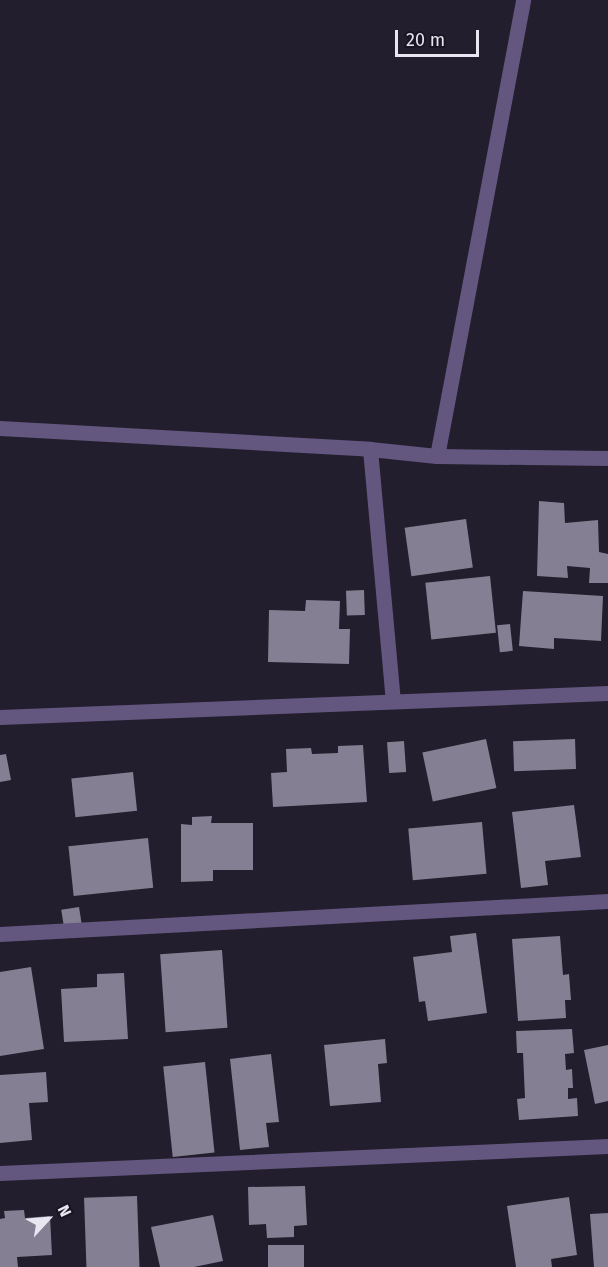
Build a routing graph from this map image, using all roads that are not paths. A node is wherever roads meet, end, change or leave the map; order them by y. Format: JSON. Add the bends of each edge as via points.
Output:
{"nodes":[{"id":1,"x":523,"y":0,"type":"edge"},
{"id":2,"x":0,"y":428,"type":"edge"},
{"id":3,"x":370,"y":449,"type":"junction"},
{"id":4,"x":437,"y":456,"type":"junction"},
{"id":5,"x":608,"y":458,"type":"edge"},
{"id":6,"x":608,"y":693,"type":"edge"},
{"id":7,"x":393,"y":701,"type":"junction"},
{"id":8,"x":0,"y":717,"type":"edge"},
{"id":9,"x":608,"y":901,"type":"edge"},
{"id":10,"x":0,"y":934,"type":"edge"},
{"id":11,"x":608,"y":1146,"type":"edge"},
{"id":12,"x":0,"y":1173,"type":"edge"}],
"edges":[{"from":1,"to":4,"type":"street"},
{"from":2,"to":3,"type":"street"},
{"from":3,"to":4,"type":"street"},
{"from":3,"to":7,"type":"street"},
{"from":4,"to":5,"type":"street"},
{"from":6,"to":7,"type":"street"},
{"from":7,"to":8,"type":"street"},
{"from":9,"to":10,"type":"street"},
{"from":11,"to":12,"type":"street"}]}
